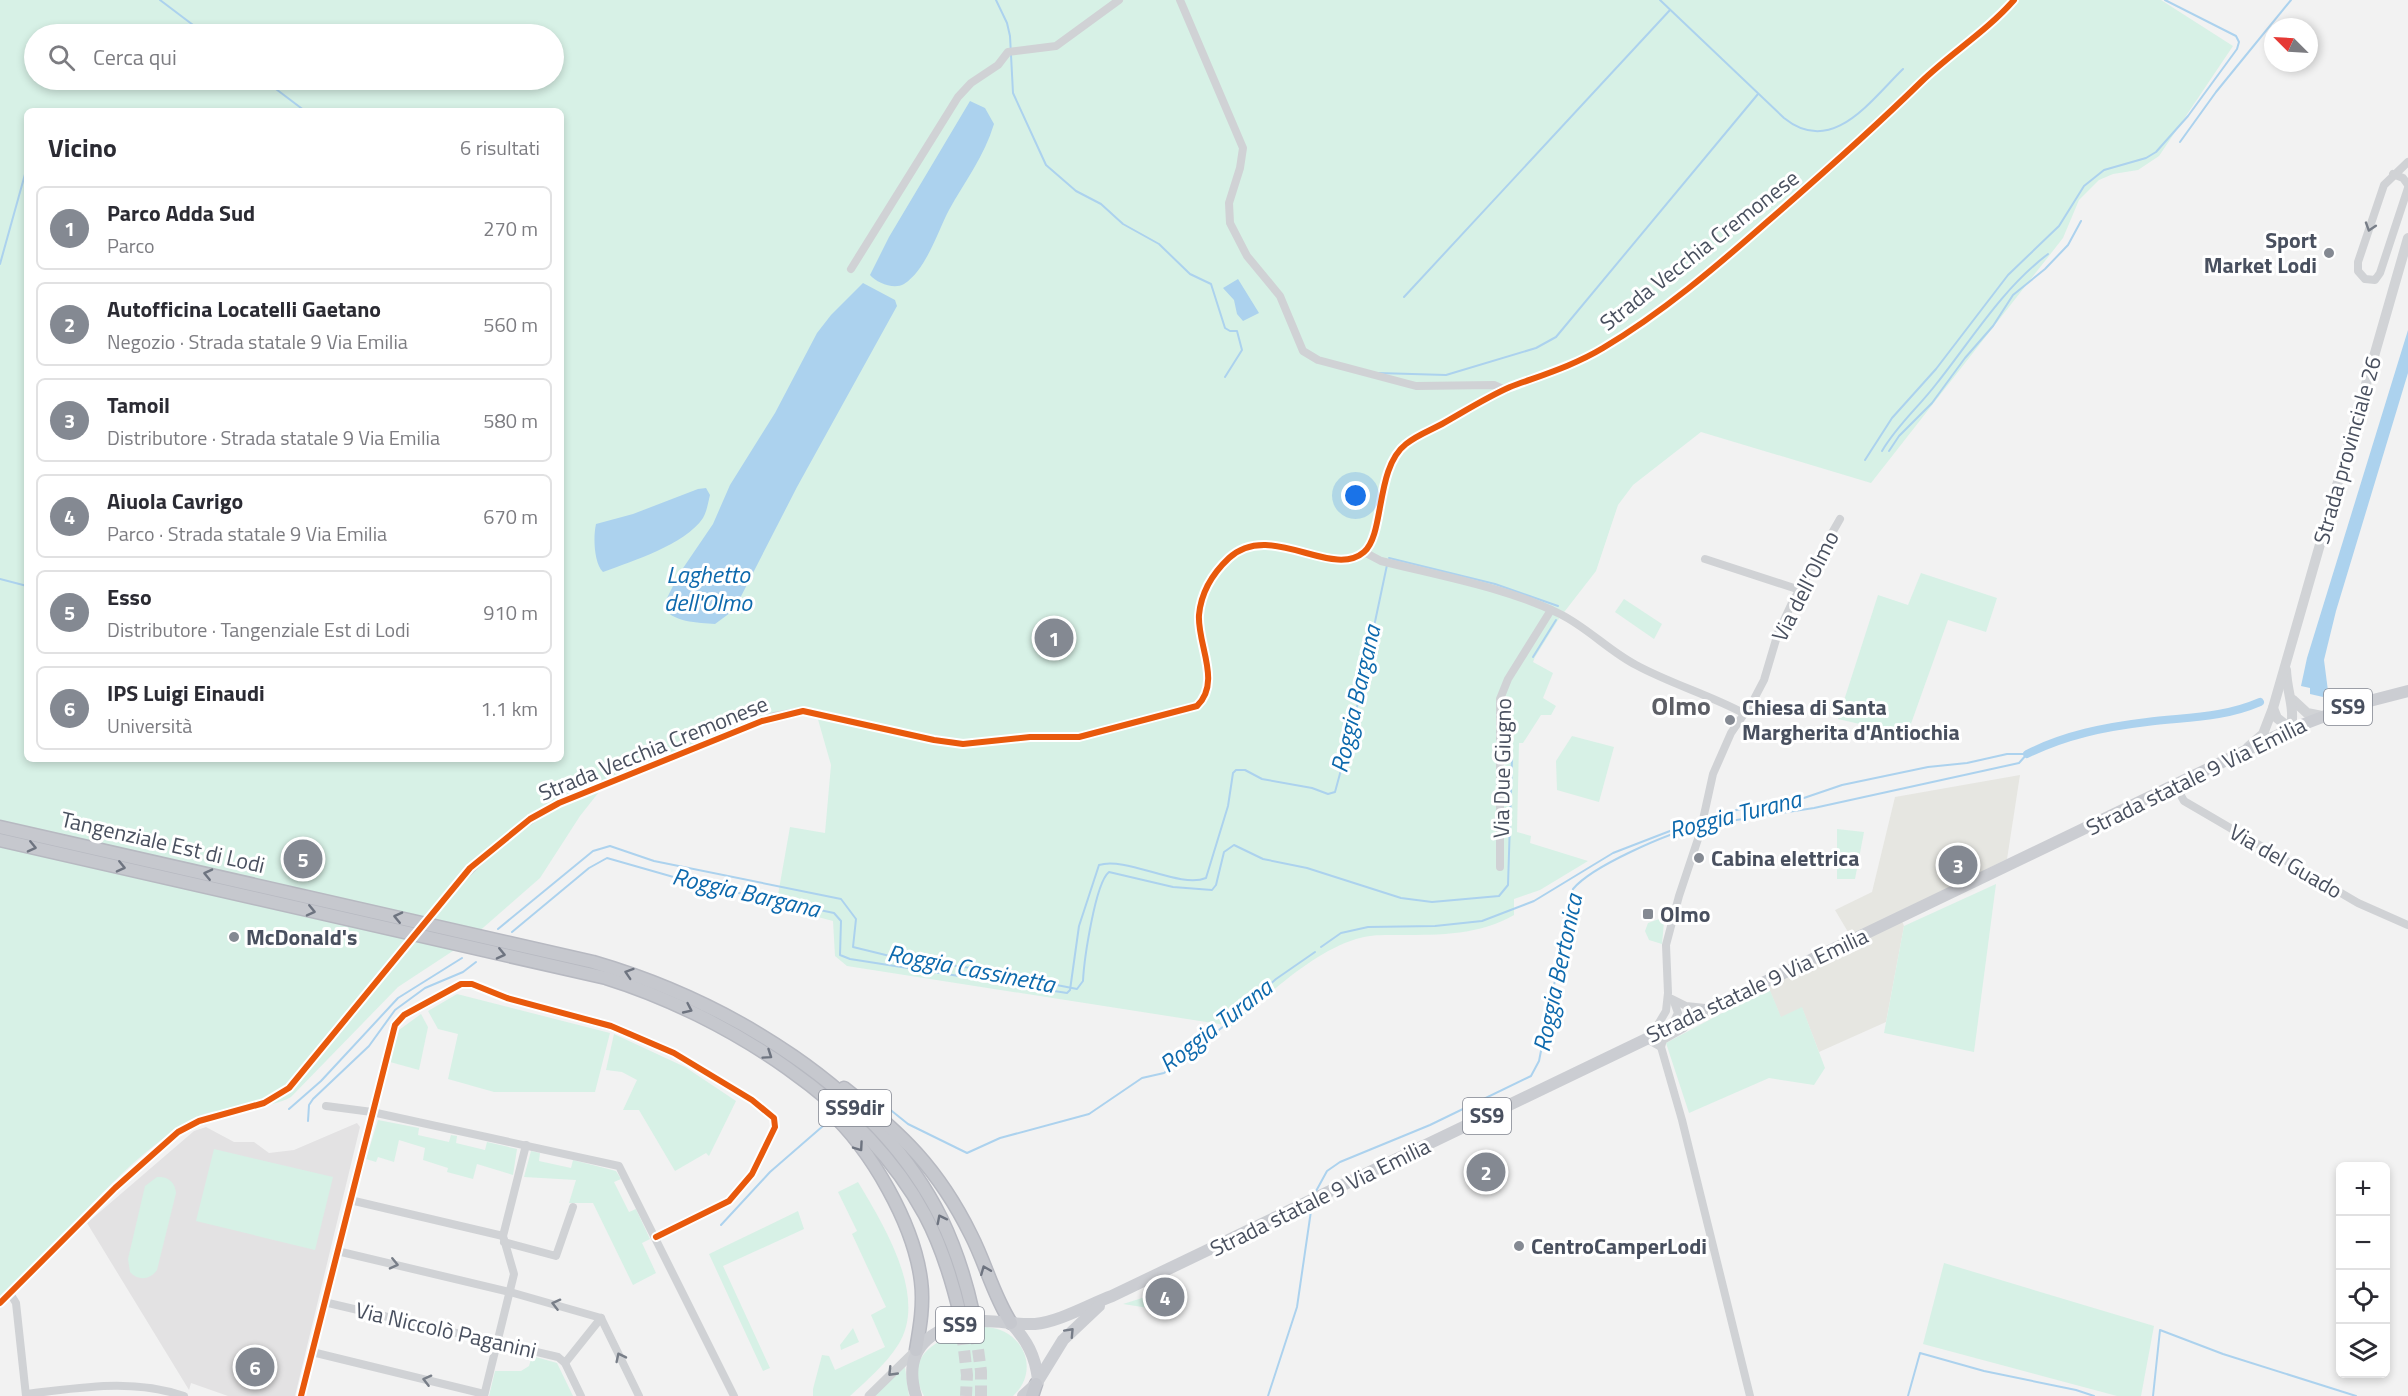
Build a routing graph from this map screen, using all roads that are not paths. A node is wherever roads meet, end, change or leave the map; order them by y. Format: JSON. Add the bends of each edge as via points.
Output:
{"nodes":[{"id":1,"x":1119,"y":0,"type":"edge"},
{"id":2,"x":1180,"y":0,"type":"edge"},
{"id":3,"x":2014,"y":0,"type":"edge"},
{"id":4,"x":2408,"y":162,"type":"edge"},
{"id":5,"x":2393,"y":174,"type":"junction"},
{"id":6,"x":2408,"y":187,"type":"edge"},
{"id":7,"x":2408,"y":238,"type":"edge"},
{"id":8,"x":851,"y":269,"type":"dead end"},
{"id":9,"x":1505,"y":390,"type":"junction"},
{"id":10,"x":1840,"y":519,"type":"dead end"},
{"id":11,"x":1364,"y":552,"type":"junction"},
{"id":12,"x":1705,"y":559,"type":"dead end"},
{"id":13,"x":1800,"y":590,"type":"junction"},
{"id":14,"x":1551,"y":610,"type":"junction"},
{"id":15,"x":2286,"y":662,"type":"junction"},
{"id":16,"x":2408,"y":691,"type":"edge"},
{"id":17,"x":2290,"y":696,"type":"junction"},
{"id":18,"x":2273,"y":708,"type":"junction"},
{"id":19,"x":1745,"y":714,"type":"junction"},
{"id":20,"x":2322,"y":716,"type":"junction"},
{"id":21,"x":2291,"y":729,"type":"junction"},
{"id":22,"x":2234,"y":757,"type":"junction"},
{"id":23,"x":2175,"y":785,"type":"junction"},
{"id":24,"x":0,"y":827,"type":"edge"},
{"id":25,"x":0,"y":840,"type":"edge"},
{"id":26,"x":1500,"y":867,"type":"dead end"},
{"id":27,"x":2408,"y":925,"type":"edge"},
{"id":28,"x":1669,"y":999,"type":"junction"},
{"id":29,"x":1709,"y":1007,"type":"junction"},
{"id":30,"x":1681,"y":1020,"type":"junction"},
{"id":31,"x":1648,"y":1037,"type":"junction"},
{"id":32,"x":1661,"y":1047,"type":"junction"},
{"id":33,"x":790,"y":1054,"type":"junction"},
{"id":34,"x":793,"y":1072,"type":"junction"},
{"id":35,"x":326,"y":1106,"type":"dead end"},
{"id":36,"x":372,"y":1112,"type":"junction"},
{"id":37,"x":526,"y":1145,"type":"junction"},
{"id":38,"x":350,"y":1200,"type":"junction"},
{"id":39,"x":573,"y":1207,"type":"dead end"},
{"id":40,"x":656,"y":1237,"type":"junction"},
{"id":41,"x":503,"y":1239,"type":"junction"},
{"id":42,"x":337,"y":1251,"type":"junction"},
{"id":43,"x":510,"y":1292,"type":"junction"},
{"id":44,"x":10,"y":1295,"type":"junction"},
{"id":45,"x":1112,"y":1296,"type":"junction"},
{"id":46,"x":324,"y":1302,"type":"junction"},
{"id":47,"x":0,"y":1303,"type":"edge"},
{"id":48,"x":960,"y":1314,"type":"tunnel mouth"},
{"id":49,"x":973,"y":1314,"type":"tunnel mouth"},
{"id":50,"x":601,"y":1318,"type":"junction"},
{"id":51,"x":1011,"y":1323,"type":"junction"},
{"id":52,"x":497,"y":1342,"type":"junction"},
{"id":53,"x":916,"y":1350,"type":"junction"},
{"id":54,"x":312,"y":1353,"type":"junction"},
{"id":55,"x":565,"y":1364,"type":"junction"},
{"id":56,"x":1035,"y":1387,"type":"edge"},
{"id":57,"x":26,"y":1395,"type":"edge"},
{"id":58,"x":484,"y":1395,"type":"edge"},
{"id":59,"x":184,"y":1396,"type":"edge"},
{"id":60,"x":301,"y":1396,"type":"edge"},
{"id":61,"x":581,"y":1396,"type":"edge"},
{"id":62,"x":639,"y":1396,"type":"edge"},
{"id":63,"x":734,"y":1396,"type":"edge"},
{"id":64,"x":869,"y":1396,"type":"edge"},
{"id":65,"x":916,"y":1396,"type":"edge"},
{"id":66,"x":1023,"y":1396,"type":"edge"},
{"id":67,"x":1750,"y":1396,"type":"edge"}],
"edges":[{"from":1,"to":8,"type":"street","via":[[1056,46],[1014,51],[971,83],[958,97]]},
{"from":2,"to":9,"type":"street","via":[[1241,138],[1243,157],[1229,203],[1230,223],[1247,256],[1280,296],[1303,351],[1318,360],[1416,386],[1494,385]]},
{"from":3,"to":9,"type":"street","name":"Strada Vecchia Cremonese","via":[[1992,23],[1945,59],[1836,163],[1657,311],[1584,359]]},
{"from":4,"to":5,"type":"street"},
{"from":5,"to":6,"type":"street","via":[[2403,178]]},
{"from":5,"to":6,"type":"street","one_way":true,"via":[[2384,185],[2358,261],[2358,272],[2365,279],[2374,280],[2380,273]]},
{"from":7,"to":15,"type":"main road","name":"Strada provinciale 26"},
{"from":9,"to":11,"type":"street","name":"Strada Vecchia Cremonese","via":[[1408,442],[1398,452],[1388,473],[1372,539]]},
{"from":10,"to":13,"type":"street","name":"Via dell’Olmo"},
{"from":11,"to":14,"type":"street","via":[[1381,561],[1494,590]]},
{"from":11,"to":44,"type":"street","name":"Strada Vecchia Cremonese","bridge":true,"via":[[1341,558],[1263,544],[1245,547],[1230,558],[1210,580],[1201,605],[1199,621],[1207,687],[1202,701],[1189,710],[1079,737],[963,744],[803,711],[771,717],[559,803],[530,819],[470,868],[289,1088],[264,1103],[198,1121],[178,1132]]},
{"from":12,"to":13,"type":"street"},
{"from":13,"to":19,"type":"street","name":"Via dell’Olmo","via":[[1778,633],[1764,680]]},
{"from":14,"to":19,"type":"street","via":[[1583,627],[1635,664]]},
{"from":14,"to":26,"type":"street","name":"Via Due Giugno","via":[[1508,679],[1500,699]]},
{"from":15,"to":17,"type":"main road","name":"Strada provinciale 26"},
{"from":15,"to":18,"type":"main road","name":"Strada provinciale 26"},
{"from":16,"to":20,"type":"main road","name":"Strada statale 9 Via Emilia","number":"SS9"},
{"from":17,"to":20,"type":"main road","via":[[2300,709]]},
{"from":17,"to":21,"type":"main road","name":"Strada provinciale 26","via":[[2294,711]]},
{"from":18,"to":21,"type":"main road","via":[[2277,718]]},
{"from":18,"to":22,"type":"main road","name":"Strada provinciale 26","via":[[2263,734]]},
{"from":19,"to":28,"type":"street","name":"Via dell’Olmo","via":[[1718,761],[1701,829],[1678,896],[1666,945]]},
{"from":20,"to":21,"type":"main road","name":"Strada statale 9 Via Emilia","number":"SS9"},
{"from":21,"to":22,"type":"main road","name":"Strada statale 9 Via Emilia","number":"SS9"},
{"from":22,"to":23,"type":"main road","name":"Strada statale 9 Via Emilia","number":"SS9"},
{"from":23,"to":27,"type":"street","name":"Via del Guado","via":[[2184,801],[2358,903]]},
{"from":23,"to":29,"type":"main road","name":"Strada statale 9 Via Emilia","number":"SS9"},
{"from":33,"to":24,"type":"highway","name":"Tangenziale Est di Lodi","number":"SS9dir","one_way":true,"via":[[690,996],[601,964]]},
{"from":25,"to":34,"type":"highway","name":"Tangenziale Est di Lodi","number":"SS9dir","one_way":true,"via":[[606,978],[702,1016]]},
{"from":28,"to":29,"type":"street","via":[[1690,1007]]},
{"from":28,"to":30,"type":"street","via":[[1669,1011]]},
{"from":28,"to":31,"type":"street","name":"Via dell’Olmo","via":[[1661,1022]]},
{"from":29,"to":30,"type":"main road","name":"Strada statale 9 Via Emilia","number":"SS9"},
{"from":30,"to":31,"type":"main road","name":"Strada statale 9 Via Emilia","number":"SS9"},
{"from":30,"to":32,"type":"street","via":[[1687,1025],[1664,1039]]},
{"from":31,"to":32,"type":"street"},
{"from":31,"to":45,"type":"main road","name":"Strada statale 9 Via Emilia","number":"SS9"},
{"from":32,"to":67,"type":"street","via":[[1683,1120]]},
{"from":49,"to":33,"type":"highway","name":"Tangenziale Est di Lodi","number":"SS9dir","one_way":true,"via":[[949,1236],[921,1184],[861,1113]]},
{"from":51,"to":33,"type":"highway","one_way":true,"via":[[956,1205],[922,1157],[903,1136],[807,1058]]},
{"from":34,"to":48,"type":"highway","name":"Tangenziale Est di Lodi","number":"SS9dir","via":[[851,1121],[901,1178],[925,1215],[945,1258]]},
{"from":34,"to":53,"type":"highway","one_way":true,"via":[[802,1087],[855,1140],[903,1220],[921,1280]]},
{"from":35,"to":36,"type":"street"},
{"from":36,"to":37,"type":"street"},
{"from":36,"to":38,"type":"street"},
{"from":36,"to":40,"type":"street","via":[[399,1020],[466,983],[611,1026],[674,1053],[752,1100],[771,1114],[775,1122],[752,1173],[729,1201]]},
{"from":37,"to":40,"type":"street","via":[[619,1166]]},
{"from":37,"to":41,"type":"street"},
{"from":38,"to":41,"type":"street"},
{"from":38,"to":42,"type":"street"},
{"from":39,"to":41,"type":"street","via":[[556,1256]]},
{"from":40,"to":63,"type":"street"},
{"from":41,"to":43,"type":"street","via":[[513,1274]]},
{"from":42,"to":43,"type":"street","one_way":true},
{"from":42,"to":46,"type":"street"},
{"from":50,"to":43,"type":"street","one_way":true},
{"from":43,"to":52,"type":"street"},
{"from":44,"to":47,"type":"street","name":"Strada Vecchia Cremonese"},
{"from":44,"to":57,"type":"street","via":[[16,1304]]},
{"from":45,"to":51,"type":"main road","name":"Strada statale 9 Via Emilia","via":[[1052,1321]]},
{"from":56,"to":45,"type":"main road","name":"Strada statale 9 Via Emilia","one_way":true,"via":[[1062,1340]]},
{"from":46,"to":52,"type":"street","name":"Via Niccolò Paganini"},
{"from":46,"to":54,"type":"street"},
{"from":50,"to":55,"type":"street"},
{"from":62,"to":50,"type":"street","one_way":true},
{"from":51,"to":53,"type":"main road","number":"SS9","via":[[968,1322],[934,1333]]},
{"from":51,"to":56,"type":"main road","number":"SS9","via":[[1036,1359]]},
{"from":52,"to":55,"type":"street","name":"Via Niccolò Paganini","via":[[558,1357]]},
{"from":52,"to":58,"type":"street"},
{"from":53,"to":64,"type":"street","one_way":true},
{"from":53,"to":65,"type":"main road","number":"SS9","via":[[912,1376]]},
{"from":58,"to":54,"type":"street","one_way":true},
{"from":54,"to":60,"type":"street"},
{"from":55,"to":61,"type":"street"},
{"from":56,"to":66,"type":"main road","name":"Strada statale 9 Via Emilia"},
{"from":57,"to":59,"type":"street","via":[[130,1384]]}]}
